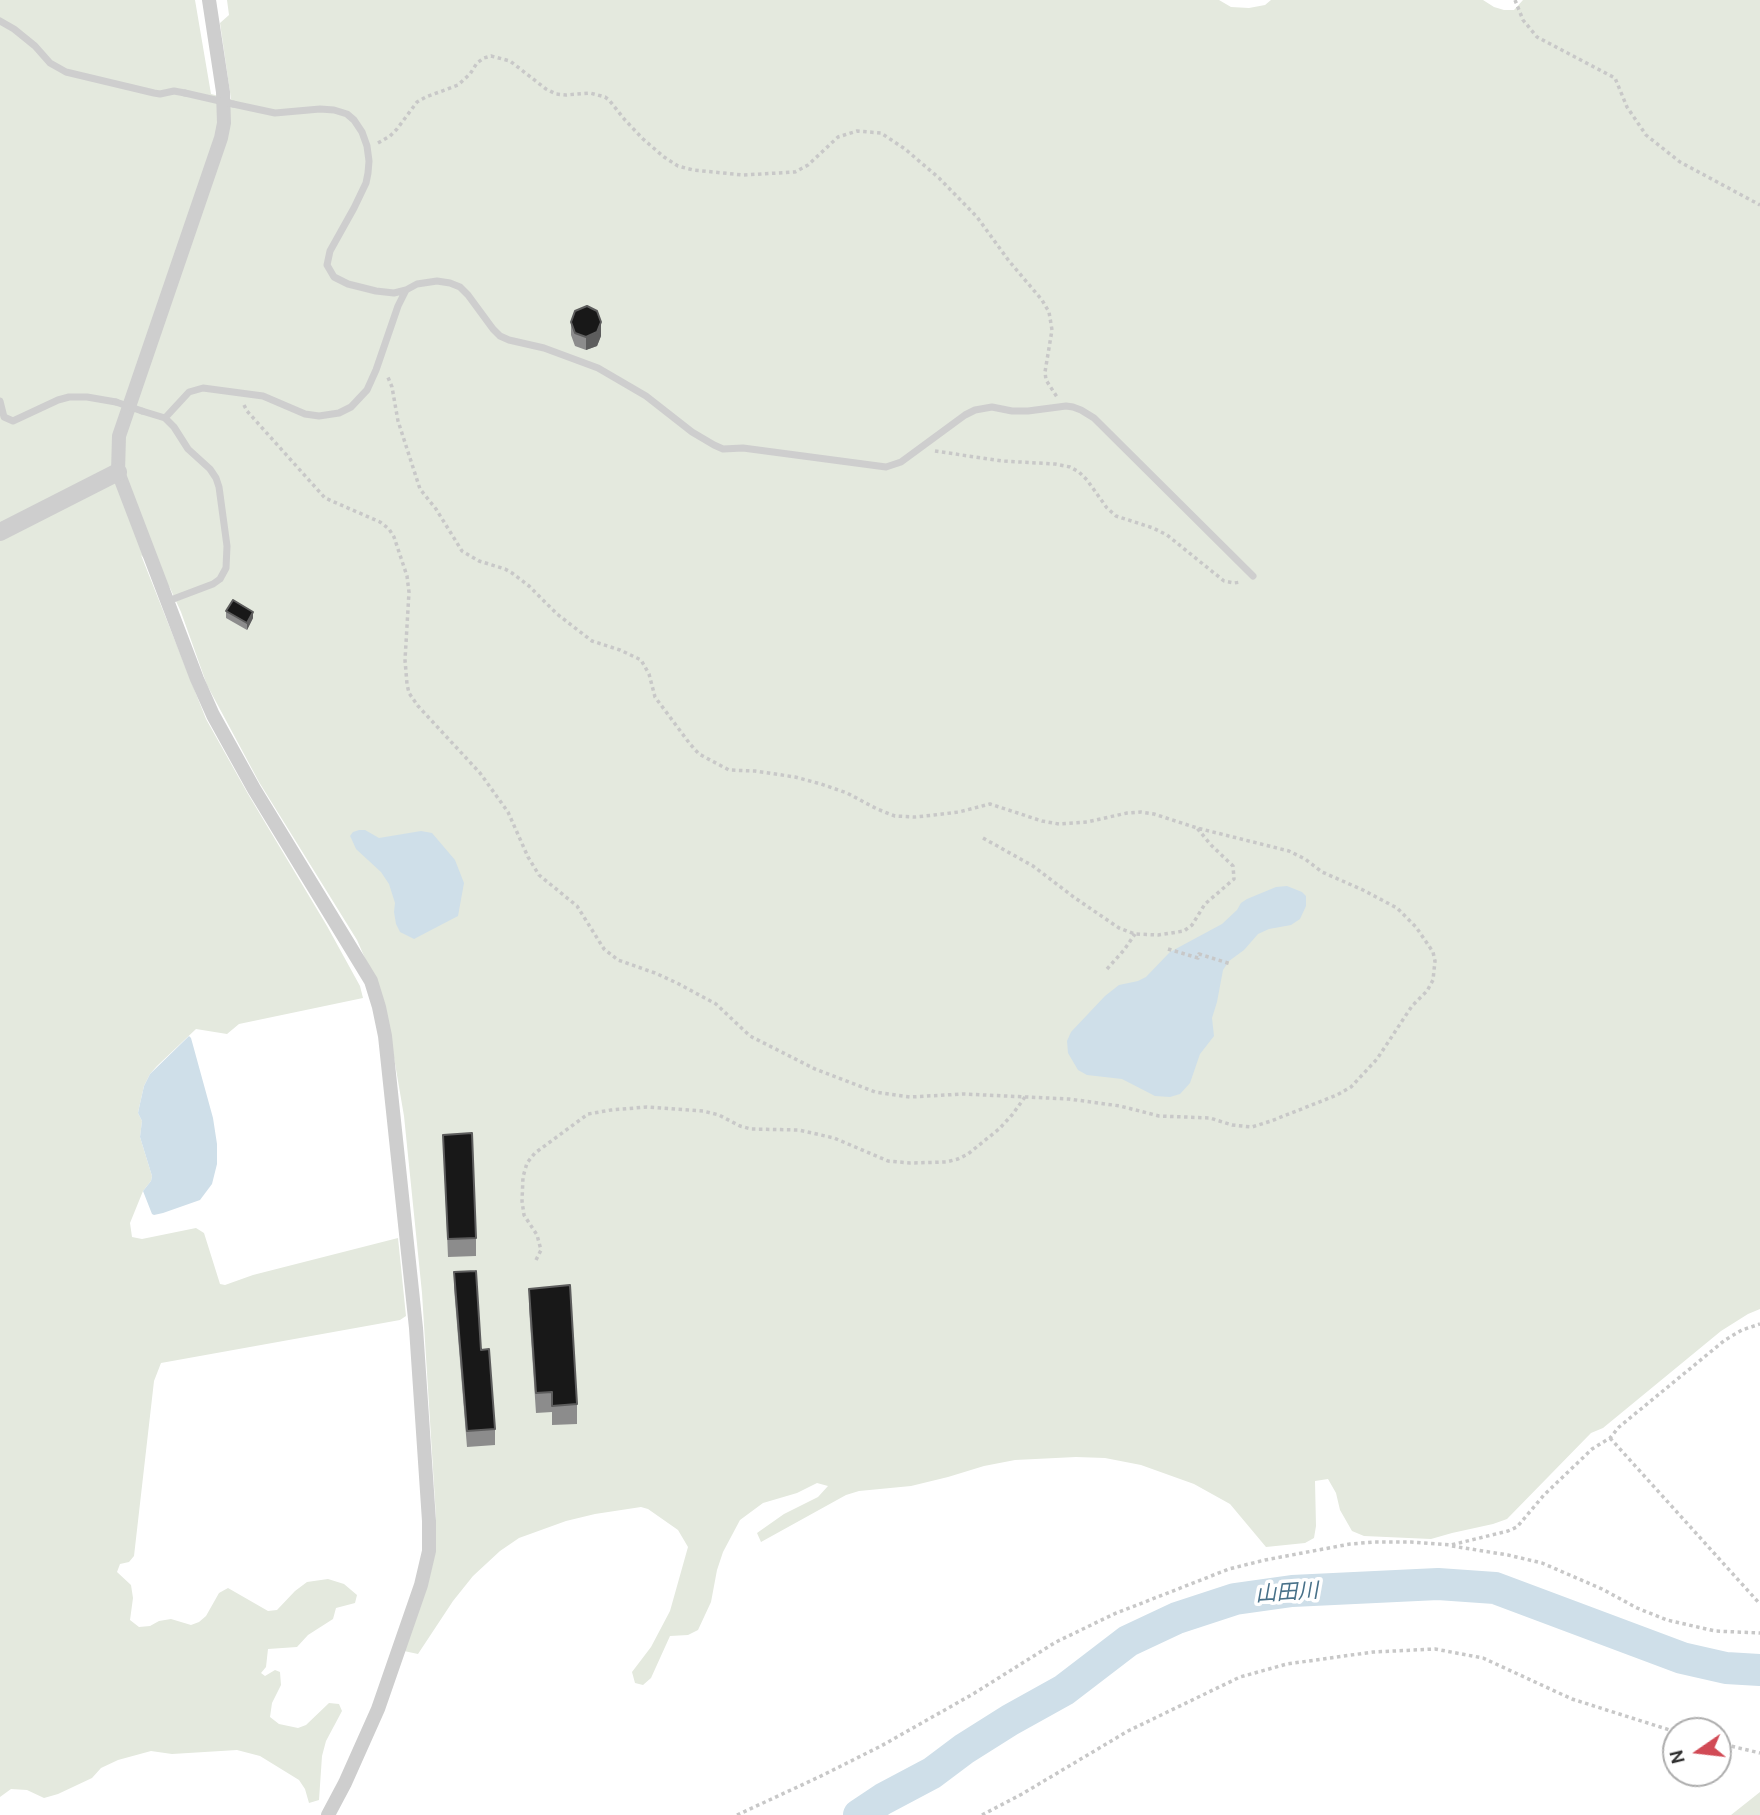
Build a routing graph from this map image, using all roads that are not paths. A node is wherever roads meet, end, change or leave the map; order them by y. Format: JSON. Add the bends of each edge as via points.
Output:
{"nodes":[{"id":1,"x":209,"y":0,"type":"edge"},
{"id":2,"x":0,"y":21,"type":"edge"},
{"id":3,"x":406,"y":290,"type":"junction"},
{"id":4,"x":0,"y":401,"type":"edge"},
{"id":5,"x":165,"y":418,"type":"junction"},
{"id":6,"x":118,"y":472,"type":"junction"},
{"id":7,"x":0,"y":532,"type":"edge"},
{"id":8,"x":1253,"y":576,"type":"road end"},
{"id":9,"x":167,"y":601,"type":"junction"},
{"id":10,"x":328,"y":1815,"type":"edge"}],
"edges":[{"from":1,"to":6,"type":"street","via":[[225,123],[119,436]]},
{"from":2,"to":3,"type":"lane","bridge":true,"via":[[66,72],[153,93],[174,91],[275,113],[320,109],[347,114],[362,132],[369,161],[366,183],[327,265],[334,277],[348,284],[394,293]]},
{"from":3,"to":5,"type":"lane","via":[[367,390],[351,407],[319,416],[263,396],[203,388],[189,391]]},
{"from":3,"to":8,"type":"lane","via":[[437,281],[460,287],[500,336],[598,368],[723,449],[886,467],[901,462],[964,415],[982,408],[1028,411],[1066,406],[1081,410]]},
{"from":4,"to":5,"type":"lane","bridge":true,"via":[[4,417],[13,421],[69,397],[116,402]]},
{"from":5,"to":9,"type":"lane","via":[[216,478],[227,557],[220,579]]},
{"from":6,"to":7,"type":"street"},
{"from":6,"to":9,"type":"street"},
{"from":9,"to":10,"type":"street","via":[[213,715],[370,981],[385,1037],[416,1328],[429,1551],[378,1709]]}]}
